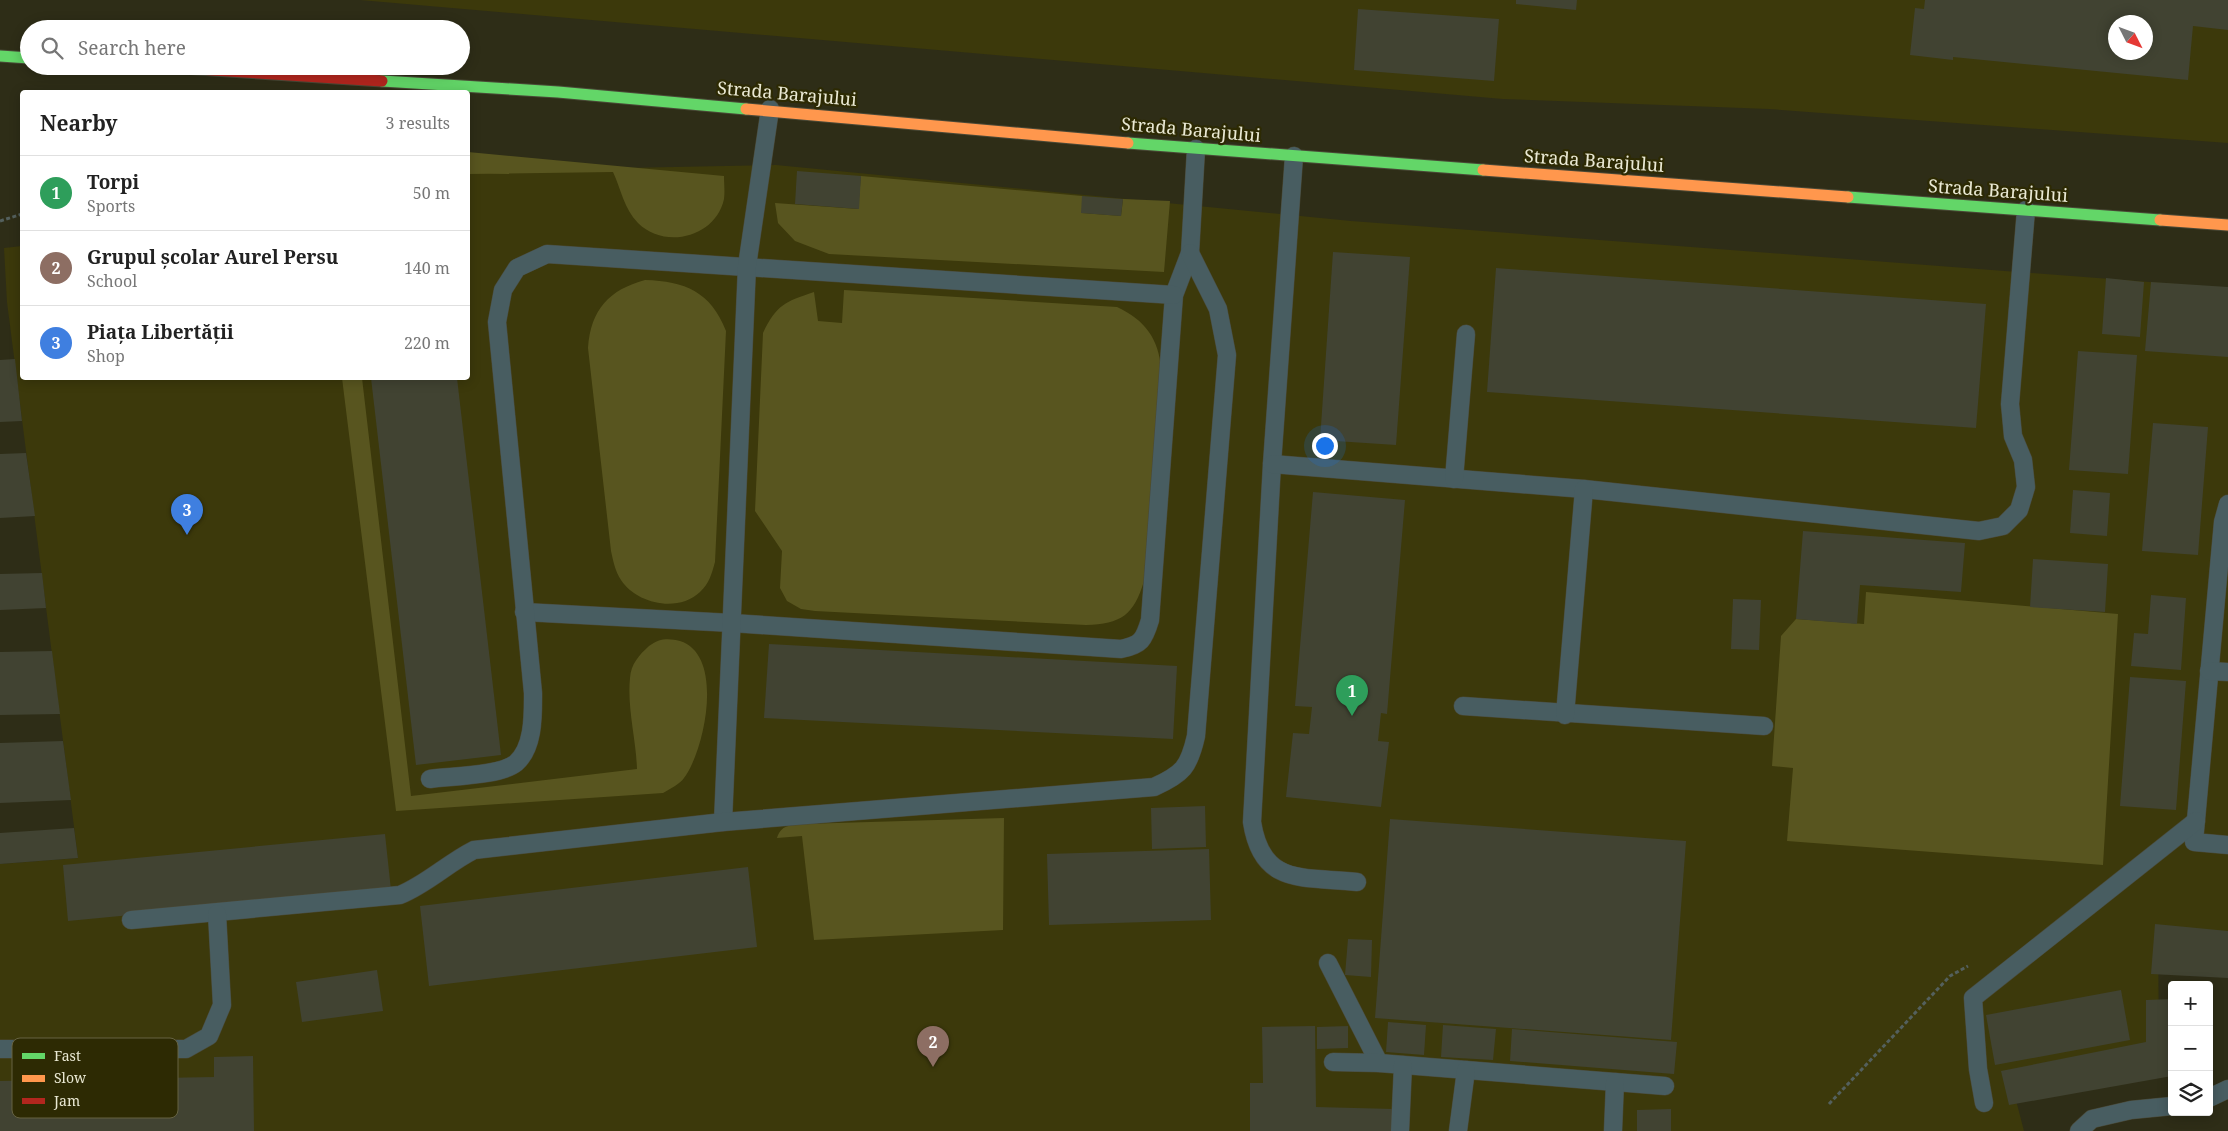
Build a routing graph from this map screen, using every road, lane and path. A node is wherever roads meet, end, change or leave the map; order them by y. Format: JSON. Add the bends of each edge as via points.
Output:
{"nodes":[{"id":1,"x":0,"y":56,"type":"edge"},
{"id":2,"x":20,"y":57,"type":"edge"},
{"id":3,"x":292,"y":75,"type":"edge"},
{"id":4,"x":770,"y":109,"type":"junction"},
{"id":5,"x":1196,"y":149,"type":"junction"},
{"id":6,"x":1294,"y":156,"type":"junction"},
{"id":7,"x":2026,"y":210,"type":"junction"},
{"id":8,"x":20,"y":215,"type":"edge"},
{"id":9,"x":0,"y":222,"type":"edge"},
{"id":10,"x":2228,"y":225,"type":"edge"},
{"id":11,"x":1190,"y":253,"type":"junction"},
{"id":12,"x":747,"y":266,"type":"junction"},
{"id":13,"x":1174,"y":295,"type":"junction"},
{"id":14,"x":1466,"y":334,"type":"dead end"},
{"id":15,"x":1272,"y":464,"type":"junction"},
{"id":16,"x":1454,"y":479,"type":"junction"},
{"id":17,"x":1584,"y":489,"type":"junction"},
{"id":18,"x":2228,"y":504,"type":"edge"},
{"id":19,"x":524,"y":612,"type":"junction"},
{"id":20,"x":732,"y":623,"type":"junction"},
{"id":21,"x":2209,"y":671,"type":"junction"},
{"id":22,"x":2228,"y":672,"type":"edge"},
{"id":23,"x":1463,"y":706,"type":"dead end"},
{"id":24,"x":1565,"y":715,"type":"junction"},
{"id":25,"x":1764,"y":726,"type":"dead end"},
{"id":26,"x":430,"y":779,"type":"dead end"},
{"id":27,"x":723,"y":822,"type":"junction"},
{"id":28,"x":2196,"y":822,"type":"junction"},
{"id":29,"x":2228,"y":845,"type":"edge"},
{"id":30,"x":1357,"y":882,"type":"dead end"},
{"id":31,"x":217,"y":914,"type":"junction"},
{"id":32,"x":131,"y":920,"type":"dead end"},
{"id":33,"x":1328,"y":963,"type":"dead end"},
{"id":34,"x":1973,"y":963,"type":"dead end"},
{"id":35,"x":178,"y":1049,"type":"edge"},
{"id":36,"x":1333,"y":1062,"type":"dead end"},
{"id":37,"x":1378,"y":1063,"type":"junction"},
{"id":38,"x":1402,"y":1065,"type":"junction"},
{"id":39,"x":1466,"y":1070,"type":"junction"},
{"id":40,"x":1615,"y":1082,"type":"junction"},
{"id":41,"x":1665,"y":1086,"type":"dead end"},
{"id":42,"x":2228,"y":1089,"type":"edge"},
{"id":43,"x":2213,"y":1096,"type":"edge"},
{"id":44,"x":1984,"y":1103,"type":"dead end"},
{"id":45,"x":1829,"y":1104,"type":"dead end"},
{"id":46,"x":2168,"y":1106,"type":"edge"},
{"id":47,"x":1400,"y":1131,"type":"edge"},
{"id":48,"x":1458,"y":1131,"type":"edge"},
{"id":49,"x":1613,"y":1131,"type":"edge"},
{"id":50,"x":2079,"y":1131,"type":"edge"}],
"edges":[{"from":1,"to":2,"type":"main road"},
{"from":3,"to":4,"type":"main road","name":"Strada Barajului"},
{"from":4,"to":5,"type":"main road","name":"Strada Barajului"},
{"from":4,"to":12,"type":"lane"},
{"from":5,"to":6,"type":"main road","name":"Strada Barajului"},
{"from":5,"to":11,"type":"lane"},
{"from":6,"to":7,"type":"main road","name":"Strada Barajului"},
{"from":6,"to":15,"type":"lane"},
{"from":7,"to":10,"type":"main road","name":"Strada Barajului"},
{"from":7,"to":17,"type":"lane","via":[[2010,404],[2026,487],[2019,510],[2003,526],[1979,531]]},
{"from":8,"to":9,"type":"path"},
{"from":11,"to":13,"type":"lane"},
{"from":11,"to":27,"type":"lane","via":[[1218,309],[1227,356],[1196,736],[1190,761],[1177,777],[1154,787]]},
{"from":12,"to":13,"type":"lane"},
{"from":12,"to":19,"type":"lane","via":[[547,254],[518,268],[503,290],[497,322],[499,361]]},
{"from":12,"to":20,"type":"lane"},
{"from":13,"to":20,"type":"lane","via":[[1150,620],[1145,636],[1136,646],[1121,650]]},
{"from":14,"to":16,"type":"lane"},
{"from":15,"to":16,"type":"lane"},
{"from":15,"to":30,"type":"lane","via":[[1252,822],[1256,844],[1268,864],[1285,874]]},
{"from":16,"to":17,"type":"lane"},
{"from":17,"to":24,"type":"lane"},
{"from":18,"to":21,"type":"lane","via":[[2223,522]]},
{"from":19,"to":20,"type":"lane"},
{"from":19,"to":26,"type":"lane","via":[[533,716],[521,756],[516,763],[499,770]]},
{"from":20,"to":27,"type":"lane"},
{"from":21,"to":22,"type":"lane"},
{"from":21,"to":28,"type":"lane"},
{"from":23,"to":24,"type":"lane"},
{"from":24,"to":25,"type":"lane"},
{"from":27,"to":31,"type":"lane","via":[[474,850],[454,860],[420,887],[400,895]]},
{"from":28,"to":29,"type":"lane","via":[[2194,842]]},
{"from":28,"to":44,"type":"lane","via":[[1973,998]]},
{"from":31,"to":32,"type":"lane"},
{"from":31,"to":35,"type":"lane","via":[[222,1005],[209,1036],[186,1049]]},
{"from":33,"to":37,"type":"lane"},
{"from":34,"to":45,"type":"path","via":[[1950,976]]},
{"from":36,"to":37,"type":"lane"},
{"from":37,"to":38,"type":"lane"},
{"from":38,"to":39,"type":"lane"},
{"from":38,"to":47,"type":"lane"},
{"from":39,"to":40,"type":"lane"},
{"from":39,"to":48,"type":"lane"},
{"from":40,"to":41,"type":"lane"},
{"from":40,"to":49,"type":"lane"},
{"from":42,"to":43,"type":"lane"},
{"from":46,"to":50,"type":"lane","via":[[2092,1119]]}]}
